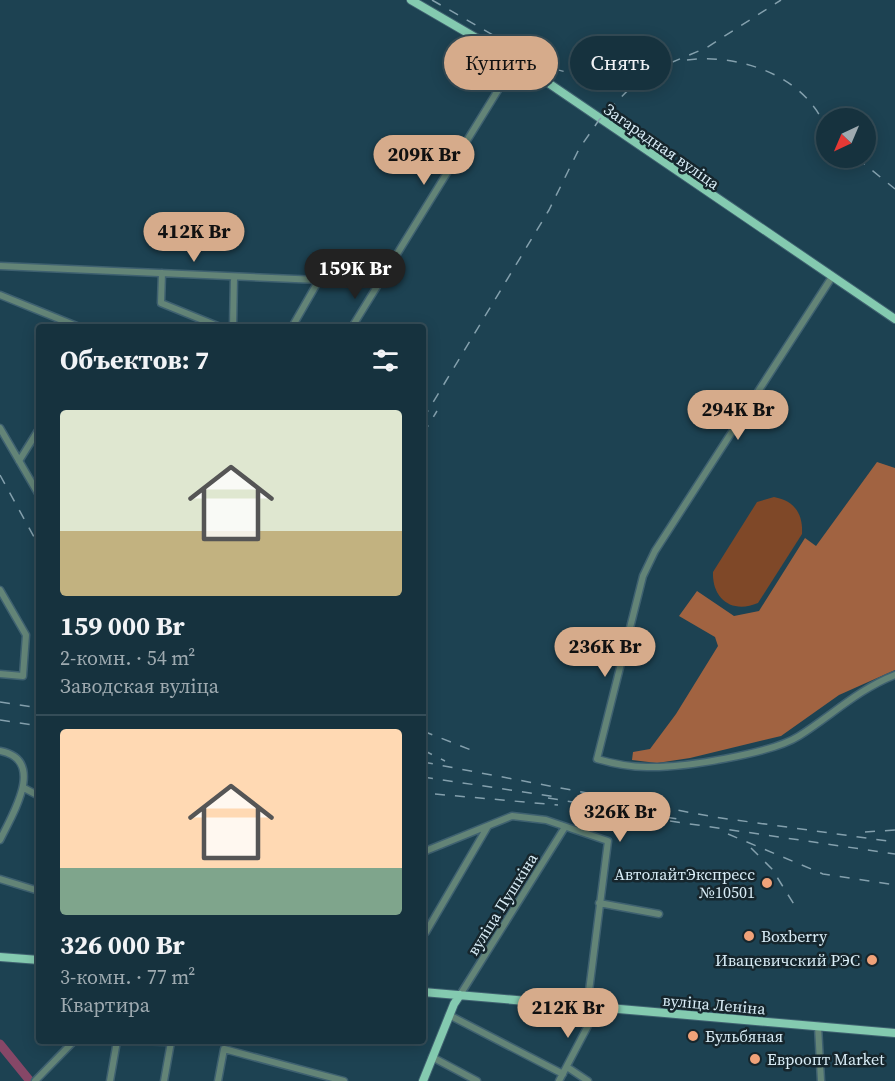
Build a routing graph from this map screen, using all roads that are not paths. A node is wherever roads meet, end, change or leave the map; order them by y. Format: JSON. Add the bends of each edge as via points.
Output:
{"nodes":[{"id":1,"x":411,"y":0,"type":"edge"},
{"id":2,"x":473,"y":36,"type":"edge"},
{"id":3,"x":498,"y":90,"type":"edge"},
{"id":4,"x":558,"y":90,"type":"edge"},
{"id":5,"x":0,"y":266,"type":"edge"},
{"id":6,"x":389,"y":268,"type":"junction"},
{"id":7,"x":162,"y":273,"type":"junction"},
{"id":8,"x":363,"y":276,"type":"junction"},
{"id":9,"x":234,"y":277,"type":"junction"},
{"id":10,"x":832,"y":277,"type":"junction"},
{"id":11,"x":319,"y":280,"type":"junction"},
{"id":12,"x":378,"y":285,"type":"junction"},
{"id":13,"x":0,"y":295,"type":"edge"},
{"id":14,"x":895,"y":319,"type":"edge"},
{"id":15,"x":72,"y":324,"type":"edge"},
{"id":16,"x":213,"y":324,"type":"edge"},
{"id":17,"x":232,"y":324,"type":"edge"},
{"id":18,"x":293,"y":324,"type":"edge"},
{"id":19,"x":354,"y":324,"type":"edge"},
{"id":20,"x":0,"y":428,"type":"edge"},
{"id":21,"x":36,"y":434,"type":"edge"},
{"id":22,"x":19,"y":461,"type":"junction"},
{"id":23,"x":36,"y":490,"type":"edge"},
{"id":24,"x":0,"y":590,"type":"edge"},
{"id":25,"x":0,"y":674,"type":"edge"},
{"id":26,"x":895,"y":675,"type":"edge"},
{"id":27,"x":0,"y":751,"type":"edge"},
{"id":28,"x":24,"y":788,"type":"junction"},
{"id":29,"x":36,"y":794,"type":"edge"},
{"id":30,"x":489,"y":826,"type":"junction"},
{"id":31,"x":565,"y":827,"type":"junction"},
{"id":32,"x":0,"y":840,"type":"edge"},
{"id":33,"x":426,"y":851,"type":"edge"},
{"id":34,"x":0,"y":879,"type":"edge"},
{"id":35,"x":36,"y":890,"type":"edge"},
{"id":36,"x":599,"y":903,"type":"junction"},
{"id":37,"x":659,"y":914,"type":"dead end"},
{"id":38,"x":426,"y":932,"type":"edge"},
{"id":39,"x":0,"y":957,"type":"edge"},
{"id":40,"x":36,"y":960,"type":"edge"},
{"id":41,"x":426,"y":992,"type":"edge"},
{"id":42,"x":460,"y":995,"type":"junction"},
{"id":43,"x":590,"y":1006,"type":"junction"},
{"id":44,"x":449,"y":1015,"type":"junction"},
{"id":45,"x":818,"y":1026,"type":"junction"},
{"id":46,"x":895,"y":1033,"type":"edge"},
{"id":47,"x":71,"y":1044,"type":"edge"},
{"id":48,"x":116,"y":1044,"type":"edge"},
{"id":49,"x":171,"y":1044,"type":"edge"},
{"id":50,"x":432,"y":1057,"type":"junction"},
{"id":51,"x":567,"y":1067,"type":"junction"},
{"id":52,"x":563,"y":1074,"type":"junction"},
{"id":53,"x":35,"y":1081,"type":"edge"},
{"id":54,"x":110,"y":1081,"type":"edge"},
{"id":55,"x":164,"y":1081,"type":"edge"},
{"id":56,"x":218,"y":1081,"type":"edge"},
{"id":57,"x":344,"y":1081,"type":"edge"},
{"id":58,"x":423,"y":1081,"type":"edge"},
{"id":59,"x":477,"y":1081,"type":"edge"},
{"id":60,"x":559,"y":1081,"type":"edge"},
{"id":61,"x":588,"y":1081,"type":"edge"},
{"id":62,"x":821,"y":1081,"type":"edge"}],
"edges":[{"from":1,"to":2,"type":"main road","name":"Загарадная вуліца"},
{"from":3,"to":6,"type":"street"},
{"from":4,"to":10,"type":"main road","name":"Загарадная вуліца"},
{"from":5,"to":7,"type":"street"},
{"from":6,"to":8,"type":"street"},
{"from":6,"to":12,"type":"street"},
{"from":7,"to":9,"type":"street"},
{"from":7,"to":16,"type":"street","via":[[161,303]]},
{"from":8,"to":11,"type":"street"},
{"from":8,"to":12,"type":"street"},
{"from":9,"to":11,"type":"street"},
{"from":9,"to":17,"type":"street"},
{"from":10,"to":14,"type":"main road","name":"Загарадная вуліца"},
{"from":10,"to":26,"type":"street","via":[[655,551],[643,576],[597,759],[622,766],[650,767],[772,746],[797,737],[871,684]]},
{"from":11,"to":18,"type":"street"},
{"from":12,"to":19,"type":"street"},
{"from":13,"to":15,"type":"street"},
{"from":20,"to":22,"type":"street"},
{"from":21,"to":22,"type":"street"},
{"from":22,"to":23,"type":"street"},
{"from":24,"to":25,"type":"street","via":[[26,635],[23,676]]},
{"from":27,"to":28,"type":"street","via":[[11,753],[22,765]]},
{"from":28,"to":29,"type":"street"},
{"from":28,"to":32,"type":"street"},
{"from":30,"to":31,"type":"street","via":[[522,816]]},
{"from":30,"to":33,"type":"street"},
{"from":30,"to":38,"type":"street"},
{"from":31,"to":36,"type":"street","via":[[608,841]]},
{"from":31,"to":42,"type":"street","name":"вуліца Пушкіна"},
{"from":34,"to":35,"type":"street"},
{"from":36,"to":37,"type":"street"},
{"from":36,"to":43,"type":"street"},
{"from":39,"to":40,"type":"main road"},
{"from":41,"to":42,"type":"main road","name":"вуліца Леніна"},
{"from":42,"to":43,"type":"main road","name":"вуліца Леніна"},
{"from":42,"to":44,"type":"main road"},
{"from":43,"to":45,"type":"main road","name":"вуліца Леніна"},
{"from":43,"to":51,"type":"street","via":[[591,1020]]},
{"from":44,"to":50,"type":"main road"},
{"from":44,"to":52,"type":"street"},
{"from":45,"to":46,"type":"main road","name":"вуліца Леніна"},
{"from":45,"to":62,"type":"street"},
{"from":47,"to":53,"type":"street"},
{"from":48,"to":54,"type":"street"},
{"from":49,"to":55,"type":"street"},
{"from":50,"to":58,"type":"main road"},
{"from":50,"to":59,"type":"street"},
{"from":51,"to":52,"type":"street"},
{"from":51,"to":61,"type":"street"},
{"from":52,"to":60,"type":"street"},
{"from":56,"to":57,"type":"street","via":[[224,1048]]}]}
